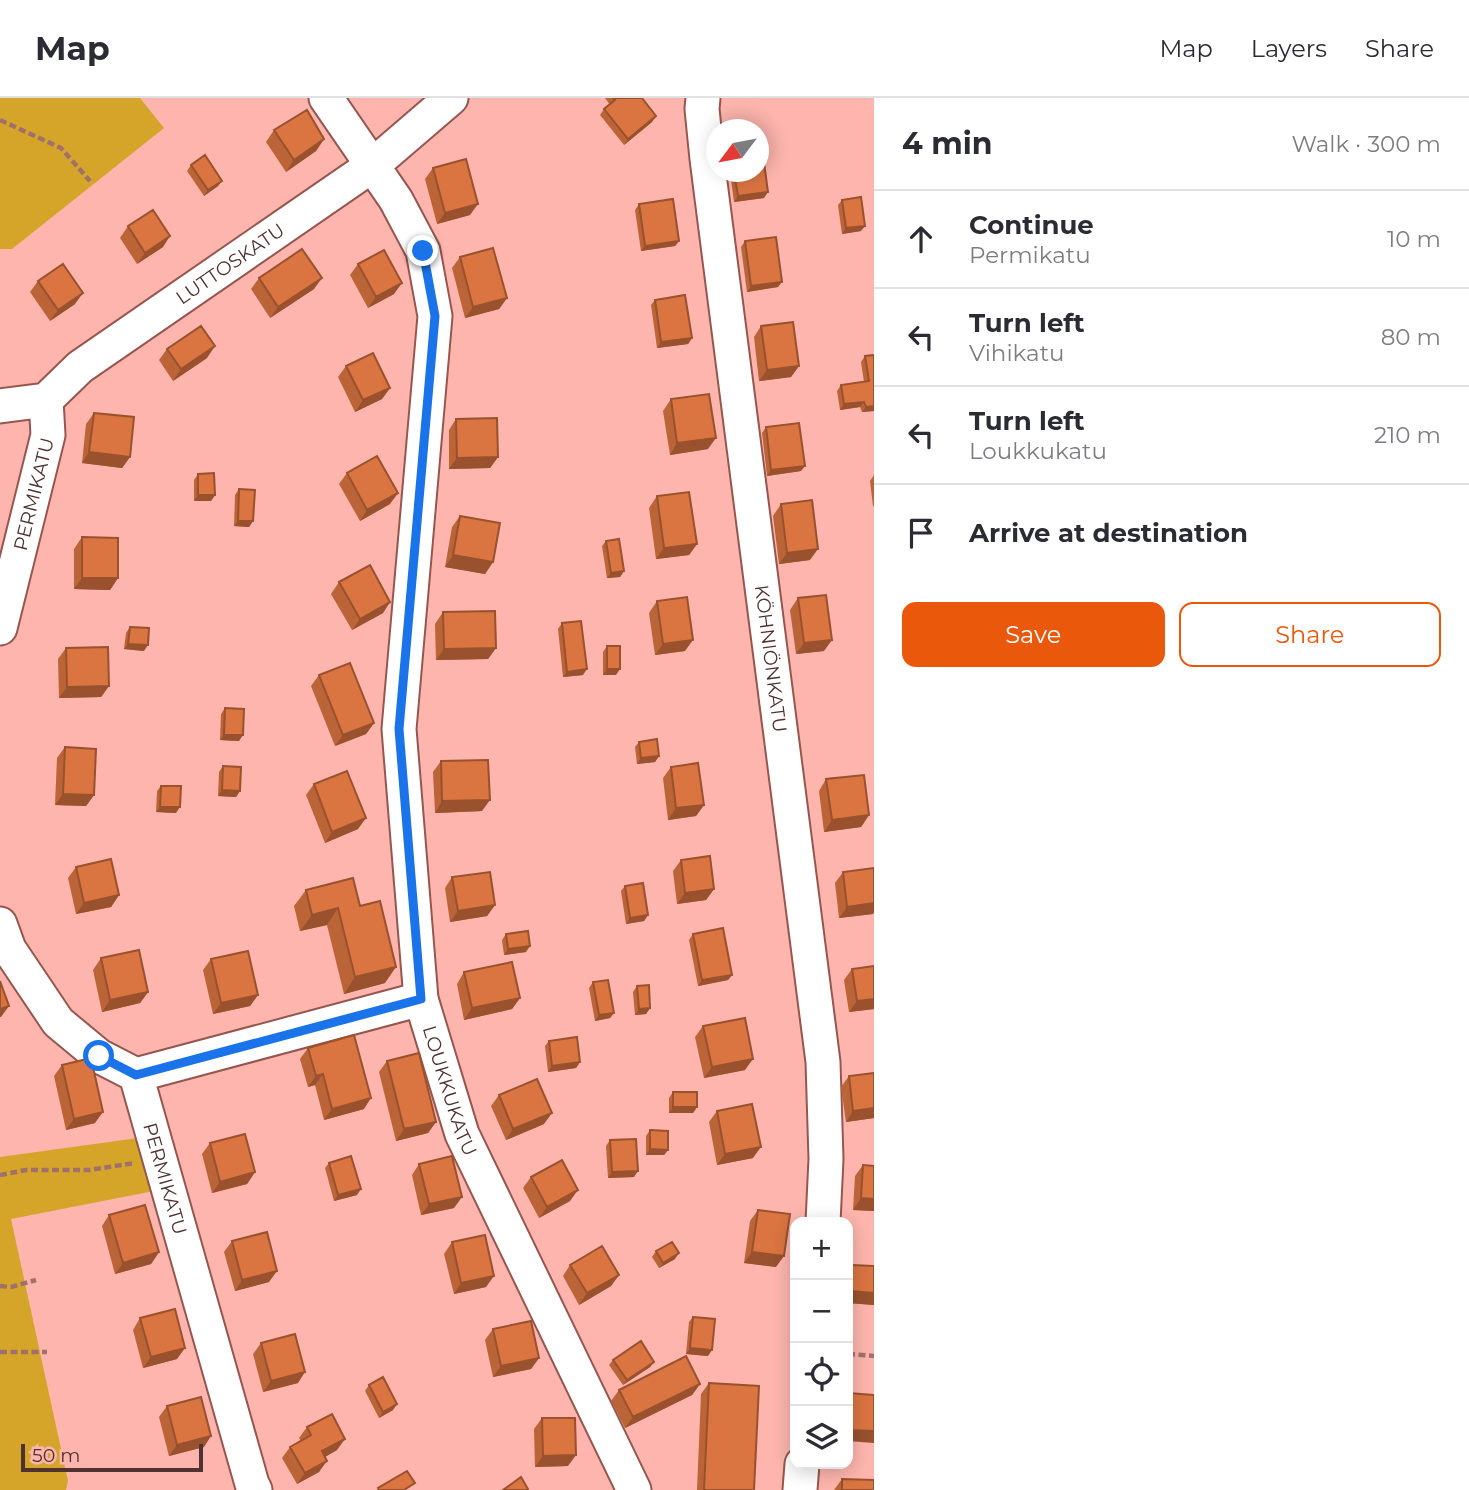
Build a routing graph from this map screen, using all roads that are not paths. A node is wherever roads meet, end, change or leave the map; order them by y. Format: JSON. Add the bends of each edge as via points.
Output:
{"nodes":[{"id":1,"x":326,"y":98,"type":"edge"},
{"id":2,"x":451,"y":98,"type":"edge"},
{"id":3,"x":703,"y":98,"type":"edge"},
{"id":4,"x":373,"y":165,"type":"junction"},
{"id":5,"x":46,"y":400,"type":"junction"},
{"id":6,"x":0,"y":405,"type":"edge"},
{"id":7,"x":0,"y":628,"type":"edge"},
{"id":8,"x":0,"y":924,"type":"edge"},
{"id":9,"x":421,"y":999,"type":"junction"},
{"id":10,"x":136,"y":1075,"type":"junction"},
{"id":11,"x":823,"y":1217,"type":"edge"},
{"id":12,"x":802,"y":1469,"type":"edge"},
{"id":13,"x":252,"y":1488,"type":"edge"},
{"id":14,"x":634,"y":1490,"type":"edge"},
{"id":15,"x":800,"y":1490,"type":"edge"}],
"edges":[{"from":1,"to":4,"type":"street","name":"LOUKKUKATU"},
{"from":2,"to":4,"type":"street","name":"LUTTOSKATU"},
{"from":3,"to":11,"type":"street","name":"KÖHNIÖNKATU","via":[[707,159],[823,1062]]},
{"from":4,"to":5,"type":"street","name":"LUTTOSKATU","via":[[80,367]]},
{"from":4,"to":9,"type":"street","name":"LOUKKUKATU","via":[[423,251],[435,316],[399,729]]},
{"from":5,"to":6,"type":"street"},
{"from":5,"to":7,"type":"street","name":"PERMIKATU","via":[[48,435]]},
{"from":8,"to":10,"type":"street","via":[[9,949],[58,1022],[99,1056]]},
{"from":9,"to":10,"type":"street"},
{"from":9,"to":14,"type":"street","name":"LOUKKUKATU","via":[[463,1134]]},
{"from":10,"to":13,"type":"street","name":"PERMIKATU"},
{"from":12,"to":15,"type":"street"}]}
